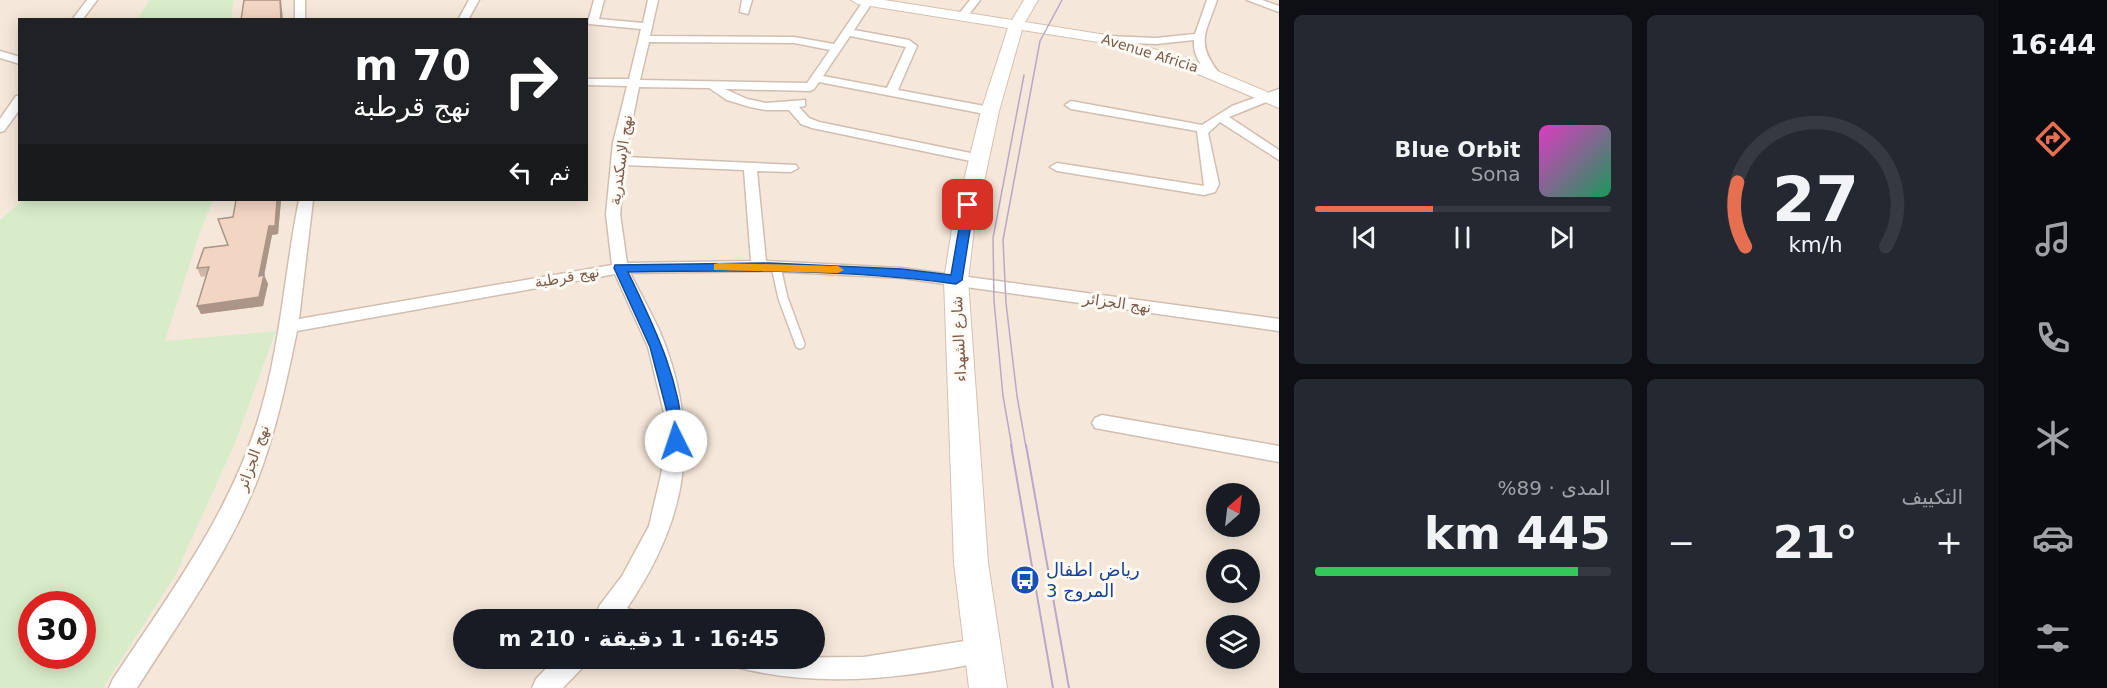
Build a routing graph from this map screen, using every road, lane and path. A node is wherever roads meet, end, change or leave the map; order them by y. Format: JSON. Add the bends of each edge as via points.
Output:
{"nodes":[{"id":1,"x":92,"y":0,"type":"edge"},
{"id":2,"x":300,"y":0,"type":"edge"},
{"id":3,"x":474,"y":0,"type":"edge"},
{"id":4,"x":599,"y":0,"type":"edge"},
{"id":5,"x":653,"y":0,"type":"edge"},
{"id":6,"x":747,"y":0,"type":"edge"},
{"id":7,"x":865,"y":0,"type":"edge"},
{"id":8,"x":975,"y":0,"type":"edge"},
{"id":9,"x":1031,"y":0,"type":"edge"},
{"id":10,"x":1212,"y":0,"type":"edge"},
{"id":11,"x":1252,"y":0,"type":"edge"},
{"id":12,"x":1279,"y":9,"type":"edge"},
{"id":13,"x":745,"y":12,"type":"dead end"},
{"id":14,"x":963,"y":15,"type":"junction"},
{"id":15,"x":78,"y":18,"type":"edge"},
{"id":16,"x":300,"y":18,"type":"edge"},
{"id":17,"x":464,"y":18,"type":"edge"},
{"id":18,"x":1016,"y":24,"type":"junction"},
{"id":19,"x":646,"y":32,"type":"junction"},
{"id":20,"x":847,"y":32,"type":"junction"},
{"id":21,"x":1201,"y":36,"type":"junction"},
{"id":22,"x":1107,"y":39,"type":"junction"},
{"id":23,"x":836,"y":48,"type":"junction"},
{"id":24,"x":0,"y":54,"type":"edge"},
{"id":25,"x":18,"y":60,"type":"edge"},
{"id":26,"x":1213,"y":73,"type":"junction"},
{"id":27,"x":588,"y":82,"type":"edge"},
{"id":28,"x":813,"y":83,"type":"junction"},
{"id":29,"x":633,"y":84,"type":"junction"},
{"id":30,"x":712,"y":85,"type":"junction"},
{"id":31,"x":891,"y":92,"type":"junction"},
{"id":32,"x":1275,"y":97,"type":"edge"},
{"id":33,"x":18,"y":102,"type":"edge"},
{"id":34,"x":791,"y":105,"type":"junction"},
{"id":35,"x":1071,"y":105,"type":"dead end"},
{"id":36,"x":990,"y":111,"type":"junction"},
{"id":37,"x":1221,"y":117,"type":"junction"},
{"id":38,"x":0,"y":128,"type":"edge"},
{"id":39,"x":1204,"y":129,"type":"junction"},
{"id":40,"x":1279,"y":156,"type":"edge"},
{"id":41,"x":980,"y":159,"type":"junction"},
{"id":42,"x":618,"y":160,"type":"junction"},
{"id":43,"x":750,"y":166,"type":"junction"},
{"id":44,"x":1057,"y":167,"type":"dead end"},
{"id":45,"x":791,"y":168,"type":"dead end"},
{"id":46,"x":306,"y":201,"type":"edge"},
{"id":47,"x":767,"y":267,"type":"junction"},
{"id":48,"x":620,"y":268,"type":"junction"},
{"id":49,"x":956,"y":280,"type":"junction"},
{"id":50,"x":1279,"y":325,"type":"edge"},
{"id":51,"x":289,"y":327,"type":"junction"},
{"id":52,"x":800,"y":344,"type":"dead end"},
{"id":53,"x":1102,"y":423,"type":"dead end"},
{"id":54,"x":1279,"y":454,"type":"edge"},
{"id":55,"x":618,"y":609,"type":"edge"},
{"id":56,"x":983,"y":650,"type":"junction"},
{"id":57,"x":563,"y":669,"type":"edge"},
{"id":58,"x":796,"y":669,"type":"edge"},
{"id":59,"x":122,"y":688,"type":"edge"},
{"id":60,"x":545,"y":688,"type":"edge"},
{"id":61,"x":988,"y":688,"type":"edge"}],
"edges":[{"from":1,"to":15,"type":"street"},
{"from":2,"to":16,"type":"street"},
{"from":3,"to":17,"type":"street"},
{"from":4,"to":19,"type":"street","via":[[593,22]]},
{"from":5,"to":19,"type":"street","name":"نهج الإسكندرية"},
{"from":6,"to":13,"type":"street"},
{"from":7,"to":14,"type":"main road","name":"Avenue Africia"},
{"from":7,"to":20,"type":"street"},
{"from":8,"to":14,"type":"street"},
{"from":9,"to":18,"type":"main road","name":"شارع الشهداء"},
{"from":10,"to":21,"type":"street"},
{"from":11,"to":12,"type":"street"},
{"from":14,"to":18,"type":"main road","name":"Avenue Africia"},
{"from":18,"to":22,"type":"main road","name":"Avenue Africia"},
{"from":18,"to":36,"type":"main road","name":"شارع الشهداء"},
{"from":19,"to":23,"type":"street","via":[[794,40]]},
{"from":19,"to":29,"type":"street","name":"نهج الإسكندرية"},
{"from":20,"to":23,"type":"street"},
{"from":20,"to":31,"type":"street","via":[[912,46]]},
{"from":21,"to":22,"type":"street","via":[[1156,41]]},
{"from":21,"to":26,"type":"street","via":[[1197,43],[1200,57]]},
{"from":22,"to":26,"type":"main road","name":"Avenue Africia"},
{"from":23,"to":28,"type":"street"},
{"from":24,"to":25,"type":"street"},
{"from":26,"to":32,"type":"main road","name":"Avenue Africia"},
{"from":27,"to":29,"type":"street"},
{"from":28,"to":30,"type":"street"},
{"from":28,"to":31,"type":"street"},
{"from":28,"to":34,"type":"street","via":[[800,103]]},
{"from":29,"to":30,"type":"street"},
{"from":29,"to":42,"type":"street","name":"نهج الإسكندرية"},
{"from":30,"to":34,"type":"street","via":[[738,101]]},
{"from":31,"to":36,"type":"street"},
{"from":32,"to":37,"type":"street"},
{"from":33,"to":38,"type":"street"},
{"from":34,"to":41,"type":"street","via":[[805,121],[816,125]]},
{"from":35,"to":39,"type":"street"},
{"from":36,"to":41,"type":"main road","name":"شارع الشهداء"},
{"from":37,"to":39,"type":"street"},
{"from":37,"to":40,"type":"street"},
{"from":39,"to":44,"type":"street","via":[[1212,184],[1204,191]]},
{"from":41,"to":49,"type":"main road","name":"شارع الشهداء","via":[[963,228]]},
{"from":42,"to":43,"type":"street"},
{"from":42,"to":48,"type":"street","name":"نهج الإسكندرية","via":[[613,214]]},
{"from":43,"to":45,"type":"street"},
{"from":43,"to":47,"type":"street"},
{"from":46,"to":51,"type":"street","name":"نهج الجزائر"},
{"from":47,"to":48,"type":"street","name":"نهج قرطبة"},
{"from":47,"to":49,"type":"street","name":"نهج قرطبة","via":[[902,273]]},
{"from":47,"to":52,"type":"lane"},
{"from":48,"to":51,"type":"street","name":"نهج قرطبة"},
{"from":48,"to":55,"type":"street","name":"نهج الإسكندرية","via":[[657,347],[674,412],[676,441],[660,528]]},
{"from":49,"to":50,"type":"street","name":"نهج الجزائر"},
{"from":49,"to":56,"type":"main road","name":"شارع الشهداء","via":[[971,563]]},
{"from":51,"to":59,"type":"street","name":"نهج الجزائر","via":[[271,411],[244,486],[212,550]]},
{"from":53,"to":54,"type":"street"},
{"from":56,"to":58,"type":"street","via":[[858,671]]},
{"from":56,"to":61,"type":"main road","name":"شارع الشهداء"},
{"from":57,"to":60,"type":"street"}]}
